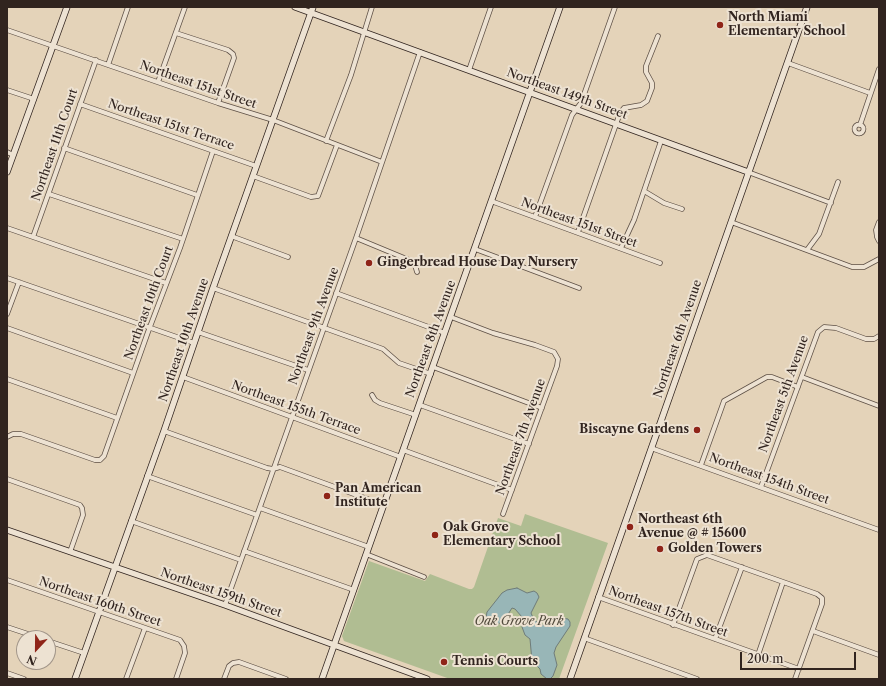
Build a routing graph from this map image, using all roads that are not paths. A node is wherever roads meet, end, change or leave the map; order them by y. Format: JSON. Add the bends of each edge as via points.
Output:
{"nodes":[{"id":1,"x":67,"y":7,"type":"edge"},
{"id":2,"x":128,"y":7,"type":"edge"},
{"id":3,"x":185,"y":7,"type":"edge"},
{"id":4,"x":295,"y":7,"type":"edge"},
{"id":5,"x":372,"y":7,"type":"edge"},
{"id":6,"x":491,"y":7,"type":"edge"},
{"id":7,"x":560,"y":7,"type":"edge"},
{"id":8,"x":615,"y":7,"type":"edge"},
{"id":9,"x":807,"y":7,"type":"edge"},
{"id":10,"x":312,"y":10,"type":"edge"},
{"id":11,"x":7,"y":30,"type":"edge"},
{"id":12,"x":363,"y":31,"type":"junction"},
{"id":13,"x":176,"y":33,"type":"junction"},
{"id":14,"x":658,"y":36,"type":"dead end"},
{"id":15,"x":53,"y":46,"type":"junction"},
{"id":16,"x":420,"y":52,"type":"junction"},
{"id":17,"x":96,"y":60,"type":"junction"},
{"id":18,"x":788,"y":63,"type":"junction"},
{"id":19,"x":108,"y":65,"type":"junction"},
{"id":20,"x":879,"y":69,"type":"edge"},
{"id":21,"x":469,"y":70,"type":"junction"},
{"id":22,"x":158,"y":82,"type":"junction"},
{"id":23,"x":7,"y":90,"type":"edge"},
{"id":24,"x":530,"y":92,"type":"junction"},
{"id":25,"x":870,"y":93,"type":"junction"},
{"id":26,"x":34,"y":99,"type":"junction"},
{"id":27,"x":218,"y":103,"type":"junction"},
{"id":28,"x":80,"y":104,"type":"junction"},
{"id":29,"x":575,"y":110,"type":"junction"},
{"id":30,"x":273,"y":120,"type":"junction"},
{"id":31,"x":616,"y":124,"type":"junction"},
{"id":32,"x":860,"y":125,"type":"dead end"},
{"id":33,"x":326,"y":141,"type":"junction"},
{"id":34,"x":661,"y":141,"type":"junction"},
{"id":35,"x":337,"y":145,"type":"junction"},
{"id":36,"x":64,"y":148,"type":"junction"},
{"id":37,"x":213,"y":151,"type":"junction"},
{"id":38,"x":7,"y":152,"type":"edge"},
{"id":39,"x":13,"y":154,"type":"junction"},
{"id":40,"x":382,"y":162,"type":"junction"},
{"id":41,"x":256,"y":166,"type":"junction"},
{"id":42,"x":7,"y":172,"type":"edge"},
{"id":43,"x":748,"y":172,"type":"junction"},
{"id":44,"x":253,"y":176,"type":"junction"},
{"id":45,"x":838,"y":182,"type":"dead end"},
{"id":46,"x":644,"y":191,"type":"junction"},
{"id":47,"x":49,"y":194,"type":"junction"},
{"id":48,"x":197,"y":195,"type":"junction"},
{"id":49,"x":491,"y":201,"type":"junction"},
{"id":50,"x":831,"y":203,"type":"junction"},
{"id":51,"x":682,"y":208,"type":"dead end"},
{"id":52,"x":535,"y":216,"type":"junction"},
{"id":53,"x":731,"y":222,"type":"junction"},
{"id":54,"x":879,"y":222,"type":"edge"},
{"id":55,"x":7,"y":228,"type":"edge"},
{"id":56,"x":578,"y":232,"type":"junction"},
{"id":57,"x":232,"y":236,"type":"junction"},
{"id":58,"x":33,"y":237,"type":"junction"},
{"id":59,"x":356,"y":238,"type":"junction"},
{"id":60,"x":183,"y":239,"type":"junction"},
{"id":61,"x":879,"y":240,"type":"edge"},
{"id":62,"x":622,"y":248,"type":"junction"},
{"id":63,"x":475,"y":249,"type":"junction"},
{"id":64,"x":807,"y":250,"type":"junction"},
{"id":65,"x":288,"y":257,"type":"dead end"},
{"id":66,"x":879,"y":259,"type":"edge"},
{"id":67,"x":660,"y":263,"type":"dead end"},
{"id":68,"x":417,"y":272,"type":"dead end"},
{"id":69,"x":7,"y":278,"type":"edge"},
{"id":70,"x":19,"y":282,"type":"junction"},
{"id":71,"x":166,"y":283,"type":"junction"},
{"id":72,"x":213,"y":288,"type":"junction"},
{"id":73,"x":579,"y":288,"type":"dead end"},
{"id":74,"x":336,"y":292,"type":"junction"},
{"id":75,"x":7,"y":314,"type":"edge"},
{"id":76,"x":451,"y":318,"type":"junction"},
{"id":77,"x":7,"y":328,"type":"edge"},
{"id":78,"x":150,"y":328,"type":"junction"},
{"id":79,"x":324,"y":328,"type":"junction"},
{"id":80,"x":198,"y":332,"type":"junction"},
{"id":81,"x":445,"y":332,"type":"junction"},
{"id":82,"x":879,"y":336,"type":"edge"},
{"id":83,"x":194,"y":344,"type":"junction"},
{"id":84,"x":433,"y":367,"type":"junction"},
{"id":85,"x":308,"y":370,"type":"junction"},
{"id":86,"x":133,"y":373,"type":"junction"},
{"id":87,"x":431,"y":374,"type":"junction"},
{"id":88,"x":183,"y":377,"type":"junction"},
{"id":89,"x":802,"y":377,"type":"junction"},
{"id":90,"x":7,"y":379,"type":"edge"},
{"id":91,"x":798,"y":387,"type":"junction"},
{"id":92,"x":372,"y":395,"type":"dead end"},
{"id":93,"x":420,"y":405,"type":"junction"},
{"id":94,"x":879,"y":406,"type":"edge"},
{"id":95,"x":542,"y":408,"type":"junction"},
{"id":96,"x":416,"y":415,"type":"junction"},
{"id":97,"x":292,"y":417,"type":"junction"},
{"id":98,"x":118,"y":418,"type":"junction"},
{"id":99,"x":164,"y":430,"type":"junction"},
{"id":100,"x":7,"y":437,"type":"edge"},
{"id":101,"x":529,"y":444,"type":"junction"},
{"id":102,"x":651,"y":448,"type":"junction"},
{"id":103,"x":403,"y":450,"type":"junction"},
{"id":104,"x":401,"y":457,"type":"junction"},
{"id":105,"x":701,"y":465,"type":"junction"},
{"id":106,"x":273,"y":469,"type":"junction"},
{"id":107,"x":148,"y":476,"type":"junction"},
{"id":108,"x":7,"y":479,"type":"edge"},
{"id":109,"x":760,"y":486,"type":"junction"},
{"id":110,"x":512,"y":490,"type":"junction"},
{"id":111,"x":384,"y":505,"type":"junction"},
{"id":112,"x":260,"y":508,"type":"junction"},
{"id":113,"x":503,"y":514,"type":"dead end"},
{"id":114,"x":257,"y":515,"type":"junction"},
{"id":115,"x":131,"y":521,"type":"junction"},
{"id":116,"x":7,"y":530,"type":"edge"},
{"id":117,"x":879,"y":530,"type":"edge"},
{"id":118,"x":369,"y":547,"type":"junction"},
{"id":119,"x":244,"y":551,"type":"junction"},
{"id":120,"x":70,"y":552,"type":"junction"},
{"id":121,"x":366,"y":554,"type":"junction"},
{"id":122,"x":241,"y":560,"type":"junction"},
{"id":123,"x":114,"y":567,"type":"junction"},
{"id":124,"x":742,"y":567,"type":"junction"},
{"id":125,"x":424,"y":576,"type":"dead end"},
{"id":126,"x":7,"y":580,"type":"edge"},
{"id":127,"x":783,"y":582,"type":"junction"},
{"id":128,"x":354,"y":590,"type":"junction"},
{"id":129,"x":598,"y":597,"type":"junction"},
{"id":130,"x":225,"y":605,"type":"junction"},
{"id":131,"x":99,"y":612,"type":"junction"},
{"id":132,"x":673,"y":625,"type":"junction"},
{"id":133,"x":145,"y":628,"type":"junction"},
{"id":134,"x":813,"y":631,"type":"junction"},
{"id":135,"x":584,"y":638,"type":"junction"},
{"id":136,"x":715,"y":639,"type":"junction"},
{"id":137,"x":56,"y":644,"type":"edge"},
{"id":138,"x":334,"y":645,"type":"junction"},
{"id":139,"x":84,"y":653,"type":"junction"},
{"id":140,"x":758,"y":655,"type":"junction"},
{"id":141,"x":879,"y":655,"type":"edge"},
{"id":142,"x":799,"y":669,"type":"junction"},
{"id":143,"x":7,"y":673,"type":"edge"},
{"id":144,"x":24,"y":679,"type":"edge"},
{"id":145,"x":75,"y":679,"type":"edge"},
{"id":146,"x":126,"y":679,"type":"edge"},
{"id":147,"x":176,"y":679,"type":"edge"},
{"id":148,"x":224,"y":679,"type":"edge"},
{"id":149,"x":286,"y":679,"type":"edge"},
{"id":150,"x":322,"y":679,"type":"edge"},
{"id":151,"x":427,"y":679,"type":"edge"},
{"id":152,"x":570,"y":679,"type":"edge"},
{"id":153,"x":697,"y":679,"type":"edge"},
{"id":154,"x":795,"y":679,"type":"edge"}],
"edges":[{"from":1,"to":15,"type":"street"},
{"from":2,"to":19,"type":"street"},
{"from":3,"to":13,"type":"street"},
{"from":4,"to":10,"type":"street","name":"Northeast 149th Street"},
{"from":5,"to":12,"type":"street"},
{"from":6,"to":21,"type":"street"},
{"from":7,"to":24,"type":"street","name":"Northeast 8th Avenue"},
{"from":8,"to":29,"type":"street","via":[[581,103]]},
{"from":9,"to":18,"type":"street","name":"Northeast 6th Avenue"},
{"from":10,"to":12,"type":"street","name":"Northeast 149th Street"},
{"from":10,"to":30,"type":"street","name":"Northeast 10th Avenue"},
{"from":11,"to":15,"type":"street","name":"Northeast 151st Street"},
{"from":12,"to":16,"type":"street","name":"Northeast 149th Street"},
{"from":12,"to":33,"type":"street","via":[[351,75]]},
{"from":13,"to":22,"type":"street"},
{"from":13,"to":27,"type":"street","via":[[228,50],[233,54],[234,58]]},
{"from":14,"to":31,"type":"street","via":[[646,66],[652,83],[647,100],[624,108]]},
{"from":15,"to":17,"type":"street","name":"Northeast 151st Street"},
{"from":15,"to":26,"type":"street"},
{"from":16,"to":21,"type":"street","name":"Northeast 149th Street"},
{"from":16,"to":40,"type":"street","name":"Northeast 9th Avenue"},
{"from":17,"to":19,"type":"street","name":"Northeast 151st Street"},
{"from":17,"to":28,"type":"street","name":"Northeast 11th Court"},
{"from":18,"to":25,"type":"street"},
{"from":18,"to":43,"type":"street","name":"Northeast 6th Avenue"},
{"from":19,"to":22,"type":"street","name":"Northeast 151st Street"},
{"from":20,"to":25,"type":"street"},
{"from":21,"to":24,"type":"street","name":"Northeast 149th Street"},
{"from":22,"to":27,"type":"street","name":"Northeast 151st Street"},
{"from":23,"to":26,"type":"street"},
{"from":24,"to":29,"type":"street","name":"Northeast 149th Street"},
{"from":24,"to":49,"type":"street","name":"Northeast 8th Avenue"},
{"from":25,"to":32,"type":"street"},
{"from":26,"to":39,"type":"street"},
{"from":27,"to":30,"type":"street","name":"Northeast 151st Street"},
{"from":28,"to":36,"type":"street","name":"Northeast 11th Court"},
{"from":28,"to":37,"type":"street","name":"Northeast 151st Terrace"},
{"from":29,"to":31,"type":"street","name":"Northeast 149th Street"},
{"from":29,"to":52,"type":"street"},
{"from":30,"to":33,"type":"street","name":"Northeast 151st Street"},
{"from":30,"to":41,"type":"street","name":"Northeast 10th Avenue"},
{"from":31,"to":34,"type":"street","name":"Northeast 149th Street"},
{"from":31,"to":56,"type":"street"},
{"from":33,"to":35,"type":"street","name":"Northeast 151st Street"},
{"from":34,"to":43,"type":"street","name":"Northeast 149th Street"},
{"from":34,"to":46,"type":"street"},
{"from":35,"to":40,"type":"street","name":"Northeast 151st Street"},
{"from":35,"to":44,"type":"street","via":[[318,196],[311,197]]},
{"from":36,"to":47,"type":"street","name":"Northeast 11th Court"},
{"from":36,"to":48,"type":"street"},
{"from":37,"to":41,"type":"street","name":"Northeast 151st Terrace"},
{"from":37,"to":48,"type":"street","name":"Northeast 10th Court"},
{"from":38,"to":39,"type":"street"},
{"from":39,"to":42,"type":"street"},
{"from":40,"to":59,"type":"street","name":"Northeast 9th Avenue"},
{"from":41,"to":44,"type":"street","name":"Northeast 10th Avenue"},
{"from":43,"to":50,"type":"street","name":"Northeast 149th Street"},
{"from":43,"to":53,"type":"street","name":"Northeast 6th Avenue"},
{"from":44,"to":57,"type":"street","name":"Northeast 10th Avenue"},
{"from":45,"to":50,"type":"street"},
{"from":46,"to":51,"type":"street","via":[[664,203]]},
{"from":46,"to":62,"type":"street"},
{"from":47,"to":58,"type":"street","name":"Northeast 11th Court"},
{"from":47,"to":60,"type":"street"},
{"from":48,"to":60,"type":"street","name":"Northeast 10th Court"},
{"from":49,"to":52,"type":"street","name":"Northeast 151st Street"},
{"from":49,"to":63,"type":"street","name":"Northeast 8th Avenue"},
{"from":50,"to":64,"type":"street","via":[[819,234]]},
{"from":52,"to":56,"type":"street","name":"Northeast 151st Street"},
{"from":53,"to":64,"type":"street"},
{"from":53,"to":102,"type":"street","name":"Northeast 6th Avenue"},
{"from":54,"to":61,"type":"street","via":[[876,230]]},
{"from":55,"to":58,"type":"street"},
{"from":56,"to":62,"type":"street","name":"Northeast 151st Street"},
{"from":57,"to":65,"type":"street"},
{"from":57,"to":72,"type":"street","name":"Northeast 10th Avenue"},
{"from":58,"to":71,"type":"street"},
{"from":59,"to":68,"type":"street","via":[[414,262]]},
{"from":59,"to":74,"type":"street","name":"Northeast 9th Avenue"},
{"from":60,"to":71,"type":"street","name":"Northeast 10th Court"},
{"from":62,"to":67,"type":"street","name":"Northeast 151st Street"},
{"from":63,"to":73,"type":"street"},
{"from":63,"to":76,"type":"street","name":"Northeast 8th Avenue"},
{"from":64,"to":66,"type":"street","via":[[852,267],[864,267]]},
{"from":69,"to":70,"type":"street"},
{"from":70,"to":75,"type":"street"},
{"from":70,"to":78,"type":"street"},
{"from":71,"to":78,"type":"street","name":"Northeast 10th Court"},
{"from":72,"to":79,"type":"street"},
{"from":72,"to":80,"type":"street","name":"Northeast 10th Avenue"},
{"from":74,"to":79,"type":"street","name":"Northeast 9th Avenue"},
{"from":74,"to":81,"type":"street"},
{"from":76,"to":81,"type":"street","name":"Northeast 8th Avenue"},
{"from":76,"to":95,"type":"street","name":"Northeast 7th Avenue","via":[[554,352],[558,359],[557,366]]},
{"from":77,"to":86,"type":"street"},
{"from":78,"to":83,"type":"street"},
{"from":78,"to":86,"type":"street","name":"Northeast 10th Court"},
{"from":79,"to":85,"type":"street","name":"Northeast 9th Avenue"},
{"from":79,"to":87,"type":"street","via":[[383,349],[399,363]]},
{"from":80,"to":83,"type":"street","name":"Northeast 10th Avenue"},
{"from":80,"to":85,"type":"street"},
{"from":81,"to":84,"type":"street","name":"Northeast 8th Avenue"},
{"from":82,"to":89,"type":"street","name":"Northeast 5th Avenue","via":[[866,339],[836,328],[824,327],[818,332]]},
{"from":83,"to":88,"type":"street","name":"Northeast 10th Avenue"},
{"from":84,"to":87,"type":"street","name":"Northeast 8th Avenue"},
{"from":84,"to":95,"type":"street"},
{"from":85,"to":97,"type":"street","name":"Northeast 9th Avenue"},
{"from":86,"to":98,"type":"street","name":"Northeast 10th Court"},
{"from":87,"to":93,"type":"street","name":"Northeast 8th Avenue"},
{"from":88,"to":97,"type":"street","name":"Northeast 155th Terrace"},
{"from":88,"to":99,"type":"street","name":"Northeast 10th Avenue"},
{"from":89,"to":91,"type":"street","name":"Northeast 5th Avenue"},
{"from":89,"to":94,"type":"street"},
{"from":90,"to":98,"type":"street"},
{"from":91,"to":105,"type":"street","name":"Northeast 5th Avenue","via":[[767,377],[724,401]]},
{"from":91,"to":109,"type":"street","name":"Northeast 5th Avenue"},
{"from":92,"to":96,"type":"street","via":[[380,403]]},
{"from":93,"to":96,"type":"street","name":"Northeast 8th Avenue"},
{"from":93,"to":101,"type":"street"},
{"from":95,"to":101,"type":"street","name":"Northeast 7th Avenue"},
{"from":96,"to":103,"type":"street","name":"Northeast 8th Avenue"},
{"from":97,"to":104,"type":"street","name":"Northeast 155th Terrace"},
{"from":97,"to":106,"type":"street","name":"Northeast 9th Avenue"},
{"from":98,"to":100,"type":"street","name":"Northeast 10th Court","via":[[104,456],[100,460],[21,434]]},
{"from":99,"to":106,"type":"street"},
{"from":99,"to":107,"type":"street","name":"Northeast 10th Avenue"},
{"from":101,"to":110,"type":"street","name":"Northeast 7th Avenue"},
{"from":102,"to":105,"type":"street","name":"Northeast 154th Street"},
{"from":102,"to":129,"type":"street","name":"Northeast 6th Avenue"},
{"from":103,"to":104,"type":"street","name":"Northeast 8th Avenue"},
{"from":103,"to":110,"type":"street"},
{"from":104,"to":111,"type":"street","name":"Northeast 8th Avenue"},
{"from":105,"to":109,"type":"street","name":"Northeast 154th Street"},
{"from":106,"to":111,"type":"street","via":[[280,467]]},
{"from":106,"to":112,"type":"street","name":"Northeast 9th Avenue"},
{"from":107,"to":114,"type":"street"},
{"from":107,"to":115,"type":"street","name":"Northeast 10th Avenue"},
{"from":108,"to":120,"type":"street","via":[[80,504],[83,515]]},
{"from":109,"to":117,"type":"street","name":"Northeast 154th Street"},
{"from":110,"to":113,"type":"street","name":"Northeast 7th Avenue"},
{"from":111,"to":118,"type":"street","name":"Northeast 8th Avenue"},
{"from":112,"to":114,"type":"street","name":"Northeast 9th Avenue"},
{"from":112,"to":118,"type":"street"},
{"from":114,"to":119,"type":"street","name":"Northeast 9th Avenue"},
{"from":115,"to":122,"type":"street"},
{"from":115,"to":123,"type":"street","name":"Northeast 10th Avenue"},
{"from":116,"to":120,"type":"street","name":"Northeast 159th Street"},
{"from":118,"to":121,"type":"street","name":"Northeast 8th Avenue"},
{"from":119,"to":122,"type":"street","name":"Northeast 9th Avenue"},
{"from":119,"to":128,"type":"street"},
{"from":120,"to":123,"type":"street","name":"Northeast 159th Street"},
{"from":121,"to":125,"type":"street"},
{"from":121,"to":128,"type":"street","name":"Northeast 8th Avenue"},
{"from":122,"to":130,"type":"street","name":"Northeast 9th Avenue"},
{"from":123,"to":130,"type":"street","name":"Northeast 159th Street"},
{"from":123,"to":131,"type":"street","name":"Northeast 10th Avenue"},
{"from":124,"to":127,"type":"street"},
{"from":124,"to":132,"type":"street","via":[[707,555],[698,559]]},
{"from":124,"to":136,"type":"street"},
{"from":126,"to":131,"type":"street","name":"Northeast 160th Street"},
{"from":127,"to":134,"type":"street","via":[[822,598]]},
{"from":127,"to":140,"type":"street"},
{"from":128,"to":138,"type":"street","name":"Northeast 8th Avenue"},
{"from":129,"to":132,"type":"street","name":"Northeast 157th Street"},
{"from":129,"to":135,"type":"street","name":"Northeast 6th Avenue"},
{"from":130,"to":138,"type":"street","name":"Northeast 159th Street"},
{"from":131,"to":133,"type":"street","name":"Northeast 160th Street"},
{"from":131,"to":139,"type":"street","name":"Northeast 10th Avenue"},
{"from":132,"to":136,"type":"street","name":"Northeast 157th Street"},
{"from":133,"to":146,"type":"street"},
{"from":133,"to":147,"type":"street","name":"Northeast 160th Street","via":[[180,640],[184,646],[185,653]]},
{"from":134,"to":141,"type":"street"},
{"from":134,"to":142,"type":"street"},
{"from":135,"to":152,"type":"street","name":"Northeast 6th Avenue"},
{"from":135,"to":153,"type":"street"},
{"from":136,"to":140,"type":"street","name":"Northeast 157th Street"},
{"from":137,"to":139,"type":"street"},
{"from":138,"to":150,"type":"street","name":"Northeast 8th Avenue"},
{"from":138,"to":151,"type":"street","name":"Northeast 159th Street"},
{"from":139,"to":145,"type":"street","name":"Northeast 10th Avenue"},
{"from":140,"to":142,"type":"street","name":"Northeast 157th Street"},
{"from":142,"to":154,"type":"street"},
{"from":143,"to":144,"type":"street"},
{"from":148,"to":149,"type":"street","via":[[229,666],[239,662]]}]}
